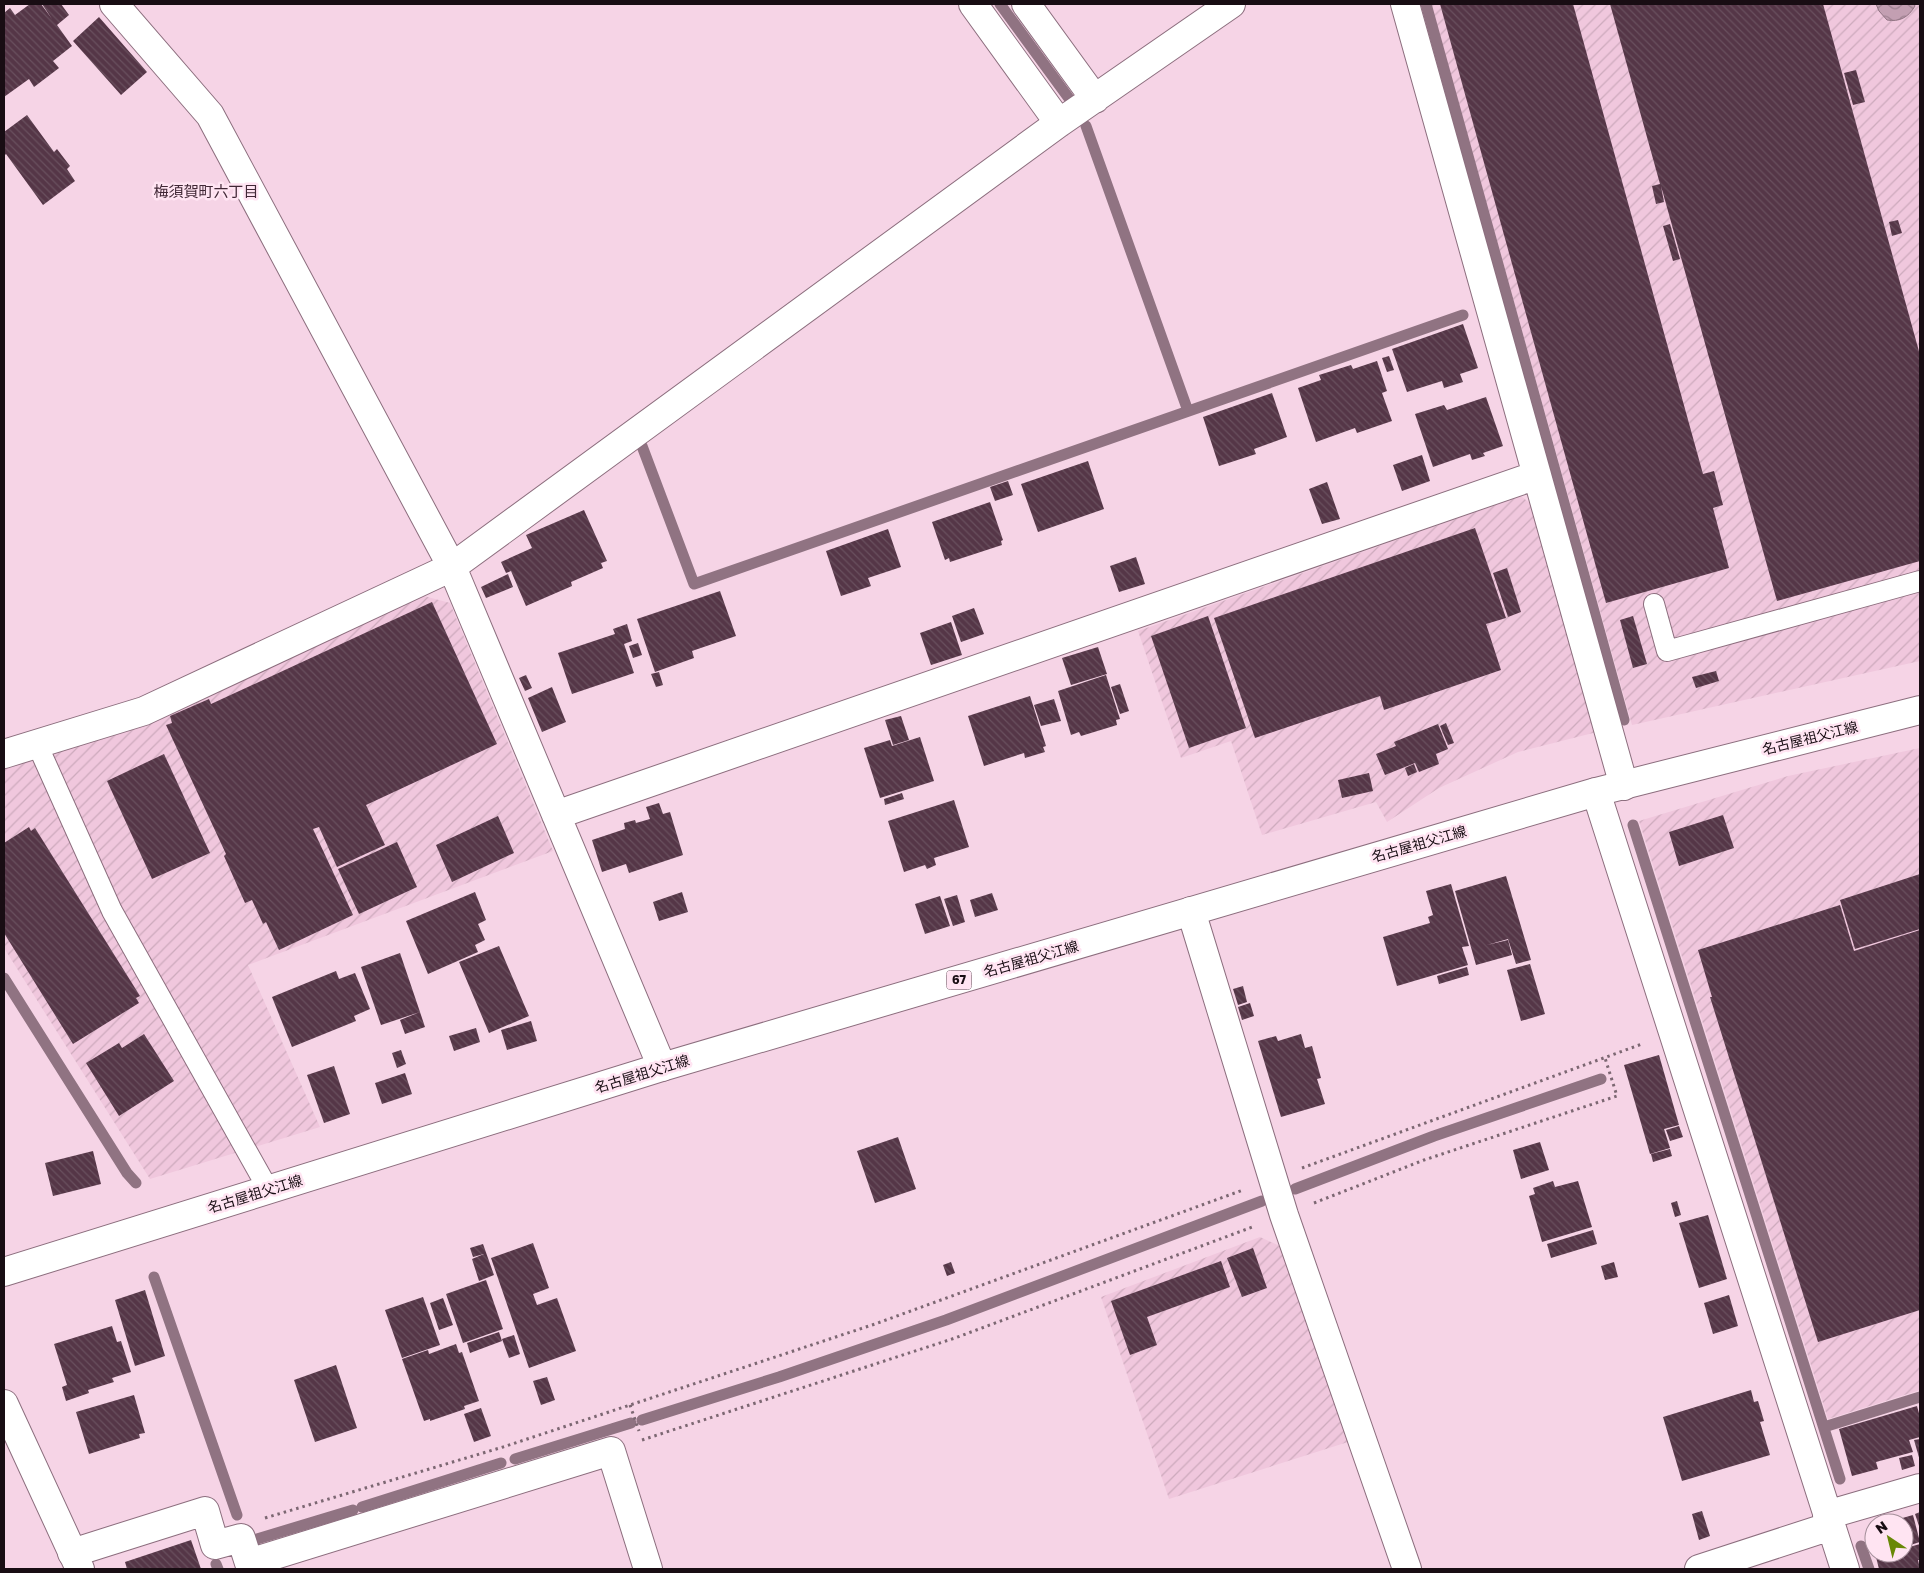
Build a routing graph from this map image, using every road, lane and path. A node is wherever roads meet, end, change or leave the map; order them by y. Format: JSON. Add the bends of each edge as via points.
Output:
{"nodes":[{"id":1,"x":114,"y":4,"type":"edge"},
{"id":2,"x":973,"y":4,"type":"edge"},
{"id":3,"x":1026,"y":4,"type":"edge"},
{"id":4,"x":1231,"y":4,"type":"edge"},
{"id":5,"x":1405,"y":4,"type":"edge"},
{"id":6,"x":1095,"y":99,"type":"junction"},
{"id":7,"x":1060,"y":123,"type":"junction"},
{"id":8,"x":1537,"y":475,"type":"junction"},
{"id":9,"x":452,"y":567,"type":"junction"},
{"id":10,"x":1920,"y":581,"type":"edge"},
{"id":11,"x":1654,"y":604,"type":"dead end"},
{"id":12,"x":1920,"y":710,"type":"edge"},
{"id":13,"x":37,"y":744,"type":"junction"},
{"id":14,"x":4,"y":754,"type":"edge"},
{"id":15,"x":1624,"y":786,"type":"junction"},
{"id":16,"x":1596,"y":792,"type":"junction"},
{"id":17,"x":556,"y":815,"type":"junction"},
{"id":18,"x":1191,"y":911,"type":"junction"},
{"id":19,"x":1673,"y":1033,"type":"junction"},
{"id":20,"x":1605,"y":1058,"type":"junction"},
{"id":21,"x":662,"y":1067,"type":"junction"},
{"id":22,"x":1273,"y":1179,"type":"junction"},
{"id":23,"x":268,"y":1190,"type":"junction"},
{"id":24,"x":1284,"y":1215,"type":"junction"},
{"id":25,"x":4,"y":1272,"type":"edge"},
{"id":26,"x":4,"y":1404,"type":"edge"},
{"id":27,"x":630,"y":1405,"type":"junction"},
{"id":28,"x":642,"y":1440,"type":"junction"},
{"id":29,"x":611,"y":1451,"type":"junction"},
{"id":30,"x":1920,"y":1488,"type":"edge"},
{"id":31,"x":1829,"y":1521,"type":"junction"},
{"id":32,"x":241,"y":1538,"type":"junction"},
{"id":33,"x":76,"y":1561,"type":"edge"},
{"id":34,"x":648,"y":1569,"type":"edge"},
{"id":35,"x":1407,"y":1569,"type":"edge"},
{"id":36,"x":1699,"y":1569,"type":"edge"},
{"id":37,"x":1845,"y":1569,"type":"edge"}],
"edges":[{"from":1,"to":9,"type":"street","via":[[210,115]]},
{"from":2,"to":7,"type":"street"},
{"from":3,"to":6,"type":"street"},
{"from":4,"to":6,"type":"street"},
{"from":5,"to":8,"type":"street"},
{"from":6,"to":7,"type":"street"},
{"from":7,"to":9,"type":"street"},
{"from":8,"to":15,"type":"street"},
{"from":8,"to":17,"type":"street"},
{"from":9,"to":13,"type":"street","via":[[144,711]]},
{"from":9,"to":17,"type":"street"},
{"from":10,"to":11,"type":"lane","via":[[1667,652]]},
{"from":12,"to":15,"type":"street","name":"名古屋祖父江線","number":"67"},
{"from":13,"to":14,"type":"street"},
{"from":13,"to":23,"type":"lane","via":[[112,911]]},
{"from":15,"to":16,"type":"street","name":"名古屋祖父江線","number":"67"},
{"from":16,"to":18,"type":"street","name":"名古屋祖父江線","number":"67"},
{"from":16,"to":19,"type":"street"},
{"from":17,"to":21,"type":"street"},
{"from":18,"to":21,"type":"street","name":"名古屋祖父江線","number":"67"},
{"from":18,"to":22,"type":"street"},
{"from":19,"to":20,"type":"path"},
{"from":19,"to":31,"type":"street"},
{"from":20,"to":22,"type":"path"},
{"from":20,"to":24,"type":"path","via":[[1617,1096],[1424,1160]]},
{"from":21,"to":23,"type":"street","name":"名古屋祖父江線","number":"67"},
{"from":22,"to":24,"type":"street"},
{"from":22,"to":27,"type":"path","via":[[875,1324]]},
{"from":23,"to":25,"type":"street","name":"名古屋祖父江線","number":"67"},
{"from":24,"to":28,"type":"path","via":[[955,1338]]},
{"from":24,"to":35,"type":"street"},
{"from":26,"to":33,"type":"street"},
{"from":27,"to":28,"type":"path"},
{"from":27,"to":32,"type":"path","via":[[503,1447],[238,1526]]},
{"from":28,"to":29,"type":"path"},
{"from":29,"to":32,"type":"street","via":[[249,1563]]},
{"from":29,"to":34,"type":"street"},
{"from":30,"to":31,"type":"street"},
{"from":31,"to":36,"type":"street"},
{"from":31,"to":37,"type":"street"},
{"from":32,"to":33,"type":"street","via":[[215,1545],[205,1511]]}]}
